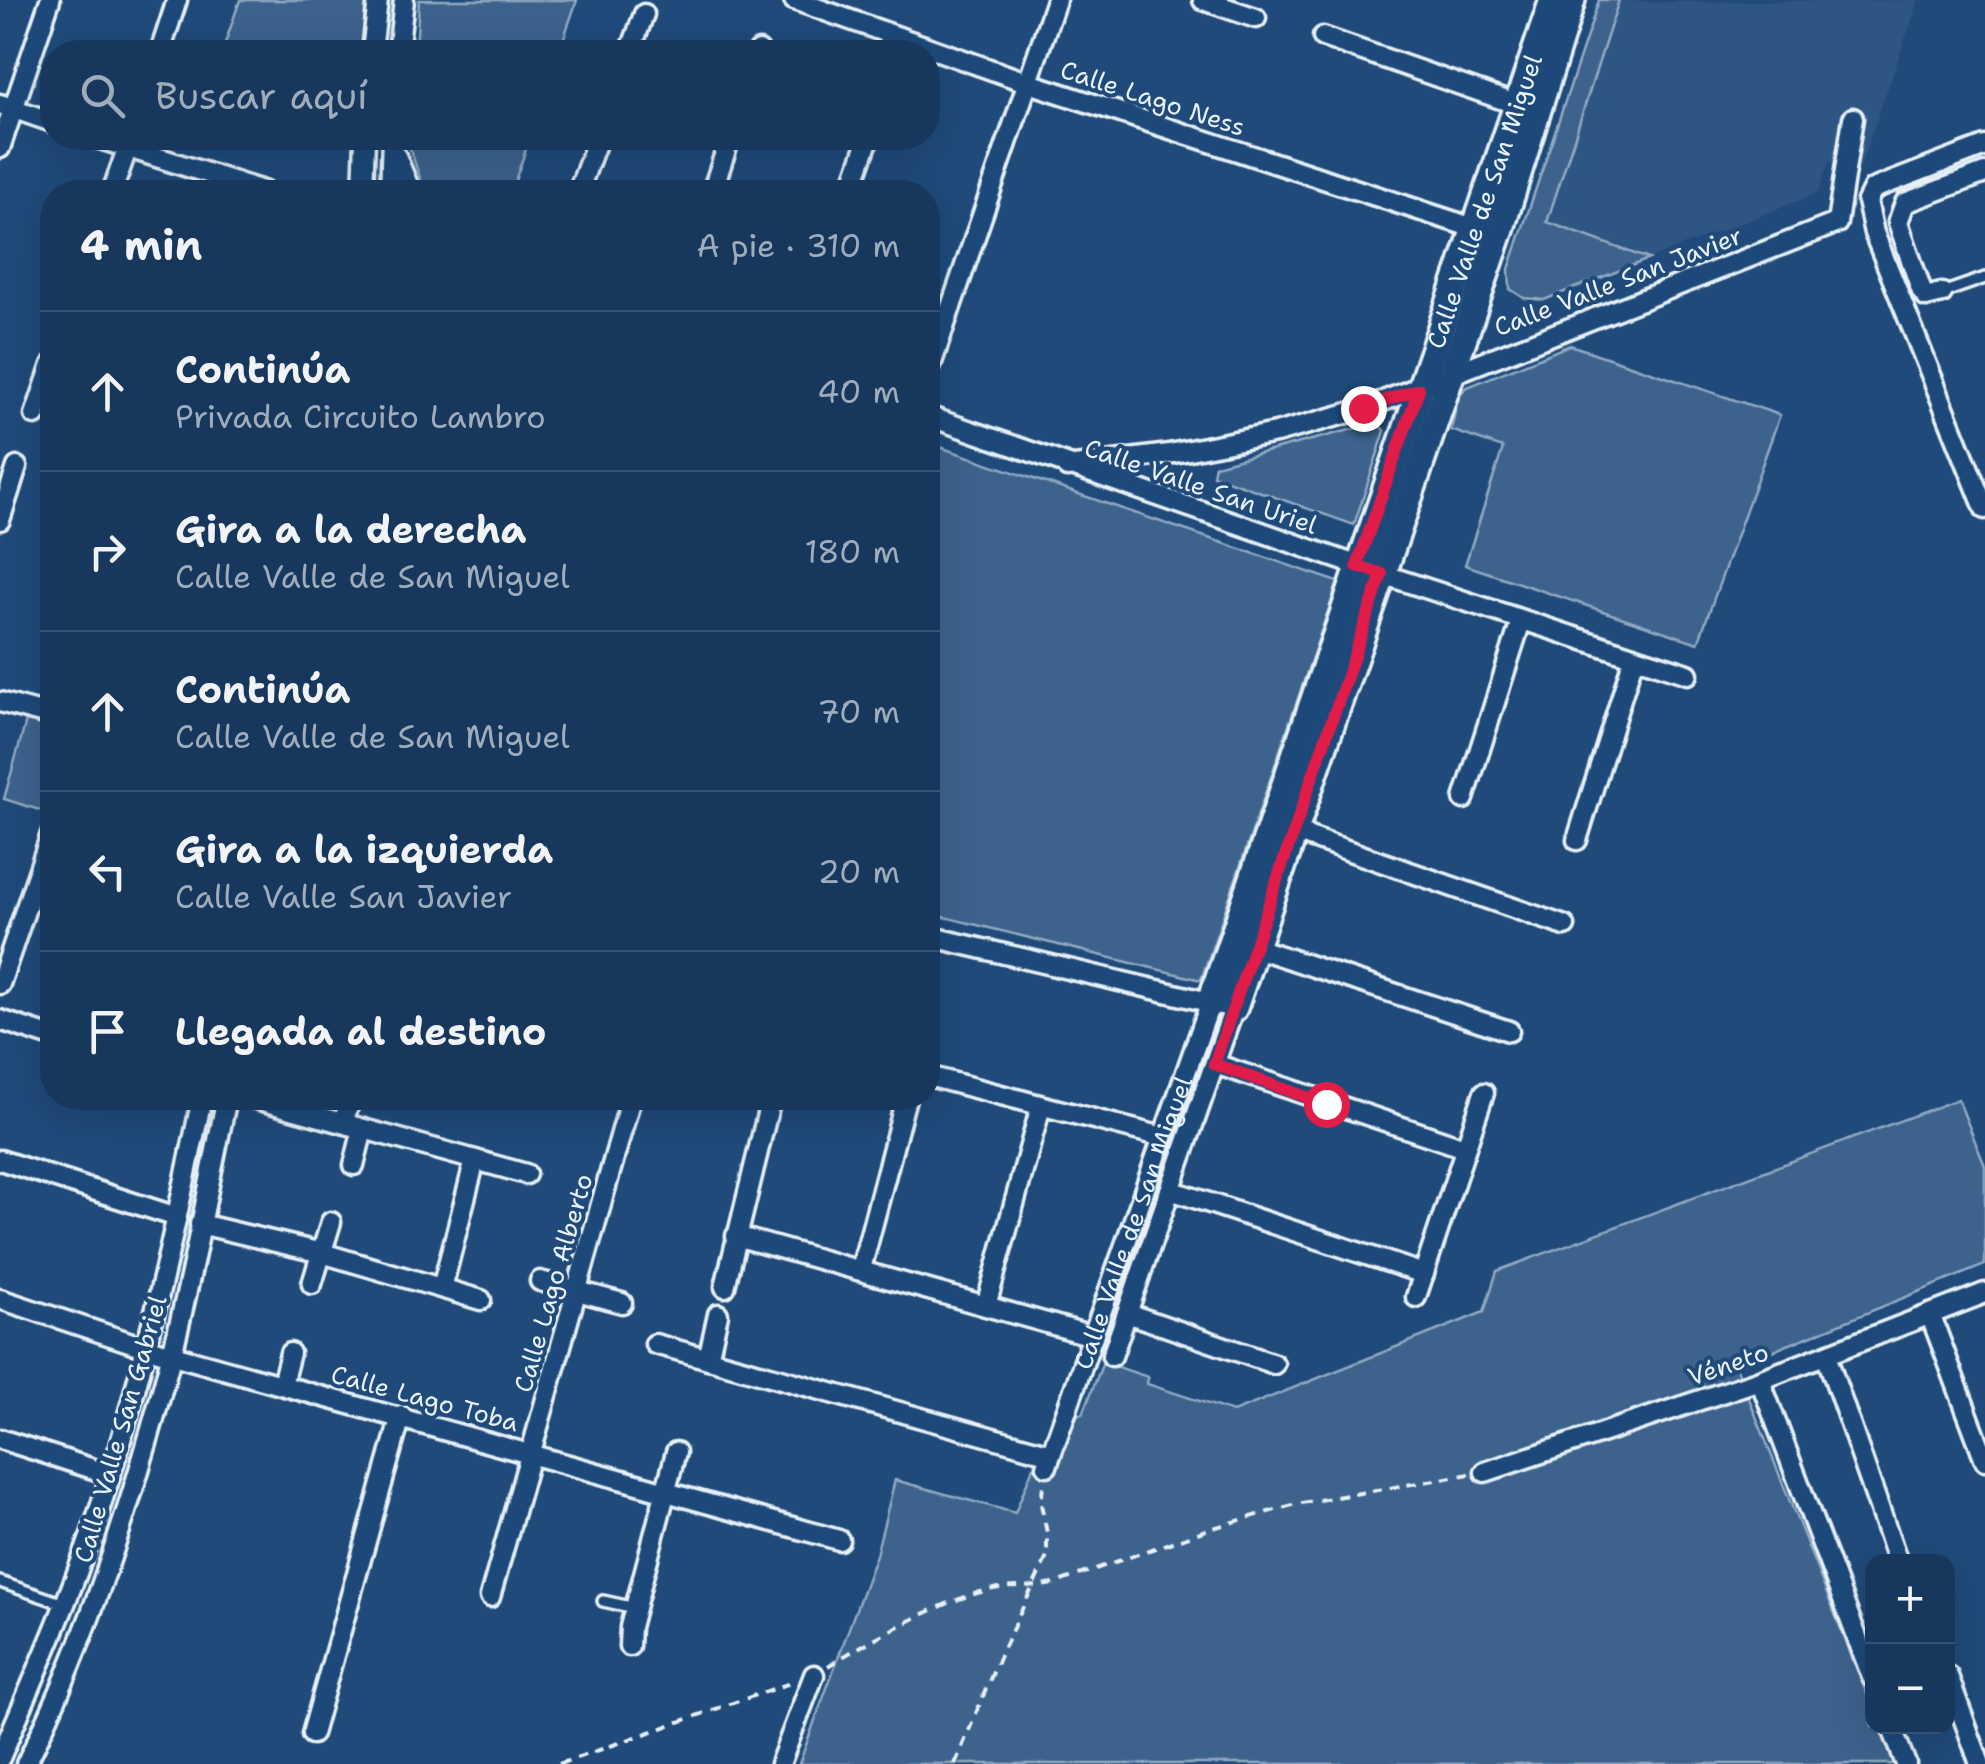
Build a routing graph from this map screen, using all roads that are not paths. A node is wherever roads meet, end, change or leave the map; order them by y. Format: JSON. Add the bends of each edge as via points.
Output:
{"nodes":[{"id":1,"x":50,"y":0,"type":"edge"},
{"id":2,"x":178,"y":0,"type":"edge"},
{"id":3,"x":378,"y":0,"type":"edge"},
{"id":4,"x":404,"y":0,"type":"edge"},
{"id":5,"x":794,"y":0,"type":"edge"},
{"id":6,"x":1056,"y":0,"type":"edge"},
{"id":7,"x":1204,"y":0,"type":"edge"},
{"id":8,"x":1553,"y":0,"type":"edge"},
{"id":9,"x":1572,"y":0,"type":"edge"},
{"id":10,"x":644,"y":14,"type":"dead end"},
{"id":11,"x":1256,"y":18,"type":"dead end"},
{"id":12,"x":1323,"y":37,"type":"dead end"},
{"id":13,"x":164,"y":40,"type":"edge"},
{"id":14,"x":373,"y":40,"type":"edge"},
{"id":15,"x":399,"y":40,"type":"edge"},
{"id":16,"x":634,"y":40,"type":"edge"},
{"id":17,"x":907,"y":40,"type":"edge"},
{"id":18,"x":940,"y":52,"type":"edge"},
{"id":19,"x":1026,"y":82,"type":"junction"},
{"id":20,"x":1518,"y":105,"type":"junction"},
{"id":21,"x":6,"y":106,"type":"edge"},
{"id":22,"x":40,"y":118,"type":"edge"},
{"id":23,"x":1852,"y":118,"type":"dead end"},
{"id":24,"x":1985,"y":146,"type":"edge"},
{"id":25,"x":0,"y":148,"type":"edge"},
{"id":26,"x":127,"y":150,"type":"edge"},
{"id":27,"x":149,"y":150,"type":"edge"},
{"id":28,"x":364,"y":150,"type":"edge"},
{"id":29,"x":392,"y":150,"type":"edge"},
{"id":30,"x":396,"y":150,"type":"edge"},
{"id":31,"x":594,"y":150,"type":"edge"},
{"id":32,"x":726,"y":150,"type":"edge"},
{"id":33,"x":865,"y":150,"type":"edge"},
{"id":34,"x":1985,"y":173,"type":"edge"},
{"id":35,"x":116,"y":180,"type":"edge"},
{"id":36,"x":232,"y":180,"type":"edge"},
{"id":37,"x":363,"y":180,"type":"edge"},
{"id":38,"x":390,"y":180,"type":"edge"},
{"id":39,"x":407,"y":180,"type":"edge"},
{"id":40,"x":582,"y":180,"type":"edge"},
{"id":41,"x":716,"y":180,"type":"edge"},
{"id":42,"x":854,"y":180,"type":"edge"},
{"id":43,"x":1487,"y":232,"type":"junction"},
{"id":44,"x":1985,"y":278,"type":"edge"},
{"id":45,"x":1942,"y":292,"type":"joint"},
{"id":46,"x":940,"y":338,"type":"edge"},
{"id":47,"x":1450,"y":374,"type":"junction"},
{"id":48,"x":1419,"y":389,"type":"junction"},
{"id":49,"x":40,"y":401,"type":"edge"},
{"id":50,"x":35,"y":416,"type":"dead end"},
{"id":51,"x":940,"y":420,"type":"edge"},
{"id":52,"x":18,"y":467,"type":"dead end"},
{"id":53,"x":1068,"y":467,"type":"junction"},
{"id":54,"x":1985,"y":509,"type":"edge"},
{"id":55,"x":0,"y":520,"type":"edge"},
{"id":56,"x":1369,"y":570,"type":"junction"},
{"id":57,"x":1521,"y":621,"type":"junction"},
{"id":58,"x":1634,"y":657,"type":"junction"},
{"id":59,"x":1688,"y":674,"type":"dead end"},
{"id":60,"x":0,"y":702,"type":"edge"},
{"id":61,"x":40,"y":713,"type":"edge"},
{"id":62,"x":1464,"y":799,"type":"dead end"},
{"id":63,"x":1295,"y":832,"type":"junction"},
{"id":64,"x":1577,"y":840,"type":"dead end"},
{"id":65,"x":40,"y":867,"type":"edge"},
{"id":66,"x":32,"y":891,"type":"junction"},
{"id":67,"x":40,"y":894,"type":"edge"},
{"id":68,"x":1565,"y":926,"type":"dead end"},
{"id":69,"x":940,"y":939,"type":"edge"},
{"id":70,"x":1253,"y":947,"type":"junction"},
{"id":71,"x":6,"y":948,"type":"edge"},
{"id":72,"x":0,"y":984,"type":"edge"},
{"id":73,"x":1222,"y":1006,"type":"junction"},
{"id":74,"x":0,"y":1020,"type":"edge"},
{"id":75,"x":1509,"y":1030,"type":"dead end"},
{"id":76,"x":40,"y":1033,"type":"edge"},
{"id":77,"x":1214,"y":1064,"type":"junction"},
{"id":78,"x":940,"y":1079,"type":"edge"},
{"id":79,"x":1484,"y":1093,"type":"dead end"},
{"id":80,"x":1041,"y":1106,"type":"junction"},
{"id":81,"x":199,"y":1110,"type":"edge"},
{"id":82,"x":224,"y":1110,"type":"edge"},
{"id":83,"x":294,"y":1110,"type":"edge"},
{"id":84,"x":348,"y":1110,"type":"edge"},
{"id":85,"x":628,"y":1110,"type":"edge"},
{"id":86,"x":769,"y":1110,"type":"edge"},
{"id":87,"x":903,"y":1110,"type":"edge"},
{"id":88,"x":344,"y":1124,"type":"junction"},
{"id":89,"x":364,"y":1129,"type":"junction"},
{"id":90,"x":1164,"y":1136,"type":"junction"},
{"id":91,"x":1465,"y":1148,"type":"junction"},
{"id":92,"x":0,"y":1160,"type":"edge"},
{"id":93,"x":475,"y":1160,"type":"junction"},
{"id":94,"x":354,"y":1166,"type":"dead end"},
{"id":95,"x":526,"y":1174,"type":"dead end"},
{"id":96,"x":1170,"y":1190,"type":"junction"},
{"id":97,"x":177,"y":1217,"type":"junction"},
{"id":98,"x":331,"y":1222,"type":"dead end"},
{"id":99,"x":200,"y":1224,"type":"junction"},
{"id":100,"x":736,"y":1236,"type":"junction"},
{"id":101,"x":322,"y":1253,"type":"junction"},
{"id":102,"x":861,"y":1270,"type":"junction"},
{"id":103,"x":1424,"y":1274,"type":"junction"},
{"id":104,"x":540,"y":1282,"type":"dead end"},
{"id":105,"x":312,"y":1284,"type":"dead end"},
{"id":106,"x":725,"y":1286,"type":"dead end"},
{"id":107,"x":442,"y":1288,"type":"junction"},
{"id":108,"x":577,"y":1290,"type":"junction"},
{"id":109,"x":1985,"y":1293,"type":"edge"},
{"id":110,"x":1416,"y":1297,"type":"dead end"},
{"id":111,"x":0,"y":1299,"type":"edge"},
{"id":112,"x":481,"y":1300,"type":"dead end"},
{"id":113,"x":622,"y":1303,"type":"dead end"},
{"id":114,"x":986,"y":1306,"type":"junction"},
{"id":115,"x":1127,"y":1313,"type":"junction"},
{"id":116,"x":718,"y":1314,"type":"dead end"},
{"id":117,"x":1930,"y":1314,"type":"junction"},
{"id":118,"x":1093,"y":1336,"type":"junction"},
{"id":119,"x":655,"y":1344,"type":"dead end"},
{"id":120,"x":144,"y":1348,"type":"junction"},
{"id":121,"x":290,"y":1353,"type":"dead end"},
{"id":122,"x":172,"y":1355,"type":"junction"},
{"id":123,"x":1826,"y":1355,"type":"junction"},
{"id":124,"x":1112,"y":1356,"type":"dead end"},
{"id":125,"x":708,"y":1358,"type":"junction"},
{"id":126,"x":1274,"y":1364,"type":"dead end"},
{"id":127,"x":1760,"y":1380,"type":"junction"},
{"id":128,"x":282,"y":1384,"type":"junction"},
{"id":129,"x":400,"y":1416,"type":"junction"},
{"id":130,"x":0,"y":1439,"type":"edge"},
{"id":131,"x":676,"y":1452,"type":"dead end"},
{"id":132,"x":532,"y":1454,"type":"junction"},
{"id":133,"x":1985,"y":1460,"type":"edge"},
{"id":134,"x":1484,"y":1472,"type":"road end"},
{"id":135,"x":110,"y":1474,"type":"junction"},
{"id":136,"x":666,"y":1492,"type":"junction"},
{"id":137,"x":839,"y":1540,"type":"dead end"},
{"id":138,"x":1895,"y":1554,"type":"edge"},
{"id":139,"x":0,"y":1582,"type":"edge"},
{"id":140,"x":490,"y":1598,"type":"dead end"},
{"id":141,"x":603,"y":1601,"type":"dead end"},
{"id":142,"x":65,"y":1604,"type":"junction"},
{"id":143,"x":635,"y":1608,"type":"junction"},
{"id":144,"x":630,"y":1646,"type":"dead end"},
{"id":145,"x":1865,"y":1658,"type":"edge"},
{"id":146,"x":814,"y":1675,"type":"road end"},
{"id":147,"x":1955,"y":1695,"type":"edge"},
{"id":148,"x":7,"y":1722,"type":"edge"},
{"id":149,"x":312,"y":1734,"type":"dead end"},
{"id":150,"x":1894,"y":1734,"type":"edge"},
{"id":151,"x":0,"y":1758,"type":"edge"},
{"id":152,"x":26,"y":1764,"type":"edge"},
{"id":153,"x":780,"y":1764,"type":"edge"},
{"id":154,"x":1906,"y":1764,"type":"edge"},
{"id":155,"x":1980,"y":1764,"type":"edge"}],
"edges":[{"from":1,"to":21,"type":"street"},
{"from":2,"to":13,"type":"street"},
{"from":3,"to":14,"type":"street"},
{"from":4,"to":15,"type":"street"},
{"from":5,"to":17,"type":"street","name":"Calle Lago Ness"},
{"from":6,"to":19,"type":"street"},
{"from":7,"to":11,"type":"street"},
{"from":8,"to":20,"type":"street","name":"Calle Valle de San Miguel"},
{"from":9,"to":43,"type":"street","name":"Calle Valle de San Miguel"},
{"from":10,"to":16,"type":"street"},
{"from":12,"to":20,"type":"street"},
{"from":18,"to":19,"type":"street","name":"Calle Lago Ness"},
{"from":19,"to":43,"type":"street","name":"Calle Lago Ness"},
{"from":19,"to":46,"type":"street"},
{"from":20,"to":43,"type":"street","name":"Calle Valle de San Miguel"},
{"from":21,"to":22,"type":"street"},
{"from":21,"to":25,"type":"street"},
{"from":23,"to":47,"type":"street","name":"Calle Valle San Javier","via":[[1837,222]]},
{"from":24,"to":54,"type":"street","via":[[1874,189],[1867,201]]},
{"from":26,"to":35,"type":"street"},
{"from":27,"to":36,"type":"street"},
{"from":28,"to":37,"type":"street"},
{"from":29,"to":38,"type":"street"},
{"from":30,"to":39,"type":"street"},
{"from":31,"to":40,"type":"street"},
{"from":32,"to":41,"type":"street"},
{"from":33,"to":42,"type":"street"},
{"from":34,"to":45,"type":"street","via":[[1905,203],[1898,222],[1922,292]]},
{"from":43,"to":47,"type":"street","name":"Calle Valle de San Miguel"},
{"from":43,"to":48,"type":"street","name":"Calle Valle de San Miguel"},
{"from":44,"to":45,"type":"lane"},
{"from":47,"to":48,"type":"street","name":"Calle Valle San Javier"},
{"from":47,"to":56,"type":"street","name":"Calle Valle de San Miguel"},
{"from":48,"to":53,"type":"street","name":"Calle Valle San Javier","via":[[1276,434]]},
{"from":48,"to":56,"type":"street","name":"Calle Valle de San Miguel"},
{"from":49,"to":50,"type":"street"},
{"from":51,"to":53,"type":"street","name":"Calle Valle San Uriel"},
{"from":52,"to":55,"type":"street"},
{"from":53,"to":56,"type":"street","name":"Calle Valle San Uriel"},
{"from":56,"to":57,"type":"street","name":"Calle Valle San Uriel"},
{"from":56,"to":63,"type":"street","name":"Calle Valle de San Miguel"},
{"from":56,"to":73,"type":"street","name":"Calle Valle de San Miguel"},
{"from":57,"to":58,"type":"street","name":"Calle Valle San Uriel"},
{"from":57,"to":62,"type":"street"},
{"from":58,"to":59,"type":"street","name":"Calle Valle San Uriel"},
{"from":58,"to":64,"type":"street"},
{"from":60,"to":61,"type":"street"},
{"from":63,"to":68,"type":"street"},
{"from":63,"to":70,"type":"street","name":"Calle Valle de San Miguel"},
{"from":65,"to":66,"type":"street"},
{"from":66,"to":67,"type":"street"},
{"from":66,"to":71,"type":"street"},
{"from":69,"to":73,"type":"street"},
{"from":70,"to":73,"type":"street","name":"Calle Valle de San Miguel"},
{"from":70,"to":75,"type":"street"},
{"from":71,"to":72,"type":"street"},
{"from":73,"to":77,"type":"street","name":"Calle Valle de San Miguel"},
{"from":73,"to":90,"type":"street","name":"Calle Valle de San Miguel"},
{"from":74,"to":76,"type":"street"},
{"from":77,"to":91,"type":"street"},
{"from":77,"to":96,"type":"street","name":"Calle Valle de San Miguel"},
{"from":78,"to":80,"type":"street"},
{"from":79,"to":91,"type":"street"},
{"from":80,"to":90,"type":"street"},
{"from":80,"to":114,"type":"street"},
{"from":81,"to":97,"type":"street","name":"Calle Valle San Gabriel"},
{"from":82,"to":99,"type":"street","name":"Calle Valle San Gabriel"},
{"from":83,"to":88,"type":"street"},
{"from":84,"to":88,"type":"street"},
{"from":85,"to":108,"type":"street","name":"Calle Lago Alberto"},
{"from":86,"to":100,"type":"street"},
{"from":87,"to":102,"type":"street"},
{"from":88,"to":89,"type":"street"},
{"from":89,"to":93,"type":"street"},
{"from":89,"to":94,"type":"street"},
{"from":90,"to":118,"type":"street","name":"Calle Valle de San Miguel"},
{"from":91,"to":103,"type":"street"},
{"from":92,"to":97,"type":"street"},
{"from":93,"to":95,"type":"street"},
{"from":93,"to":107,"type":"street"},
{"from":96,"to":103,"type":"street"},
{"from":96,"to":115,"type":"street","name":"Calle Valle de San Miguel"},
{"from":97,"to":120,"type":"street","name":"Calle Valle San Gabriel"},
{"from":98,"to":101,"type":"street"},
{"from":99,"to":101,"type":"street"},
{"from":99,"to":122,"type":"street","name":"Calle Valle San Gabriel"},
{"from":100,"to":102,"type":"street"},
{"from":100,"to":106,"type":"street"},
{"from":101,"to":105,"type":"street"},
{"from":101,"to":107,"type":"street"},
{"from":102,"to":114,"type":"street"},
{"from":103,"to":110,"type":"street"},
{"from":104,"to":108,"type":"street"},
{"from":107,"to":112,"type":"street"},
{"from":108,"to":113,"type":"street"},
{"from":108,"to":132,"type":"street","name":"Calle Lago Alberto"},
{"from":109,"to":117,"type":"street","name":"Véneto"},
{"from":111,"to":120,"type":"street","name":"Calle Lago Toba"},
{"from":114,"to":118,"type":"street"},
{"from":115,"to":124,"type":"street","name":"Calle Valle de San Miguel"},
{"from":115,"to":126,"type":"street"},
{"from":116,"to":125,"type":"street"},
{"from":117,"to":123,"type":"street","name":"Véneto"},
{"from":117,"to":133,"type":"street"},
{"from":118,"to":125,"type":"street","name":"Calle Valle de San Miguel","via":[[1049,1460]]},
{"from":119,"to":125,"type":"street"},
{"from":120,"to":122,"type":"street","name":"Calle Lago Toba"},
{"from":120,"to":135,"type":"street","name":"Calle Valle San Gabriel"},
{"from":121,"to":128,"type":"street"},
{"from":122,"to":128,"type":"street","name":"Calle Lago Toba"},
{"from":122,"to":152,"type":"street","name":"Calle Valle San Gabriel","via":[[95,1604]]},
{"from":123,"to":127,"type":"street","name":"Véneto"},
{"from":123,"to":138,"type":"street"},
{"from":127,"to":134,"type":"street","name":"Véneto"},
{"from":127,"to":145,"type":"street"},
{"from":128,"to":129,"type":"street","name":"Calle Lago Toba"},
{"from":129,"to":132,"type":"street","name":"Calle Lago Toba"},
{"from":129,"to":149,"type":"street"},
{"from":130,"to":135,"type":"street"},
{"from":131,"to":136,"type":"street"},
{"from":132,"to":136,"type":"street","name":"Calle Lago Toba"},
{"from":132,"to":140,"type":"street","name":"Calle Lago Alberto"},
{"from":135,"to":142,"type":"street","name":"Calle Valle San Gabriel"},
{"from":136,"to":137,"type":"street","name":"Calle Lago Toba"},
{"from":136,"to":143,"type":"street"},
{"from":139,"to":142,"type":"lane"},
{"from":141,"to":143,"type":"lane"},
{"from":142,"to":148,"type":"street","name":"Calle Valle San Gabriel"},
{"from":143,"to":144,"type":"street"},
{"from":146,"to":153,"type":"street"},
{"from":147,"to":155,"type":"street"},
{"from":148,"to":151,"type":"street","name":"Calle Valle San Gabriel"},
{"from":150,"to":154,"type":"street"}]}
